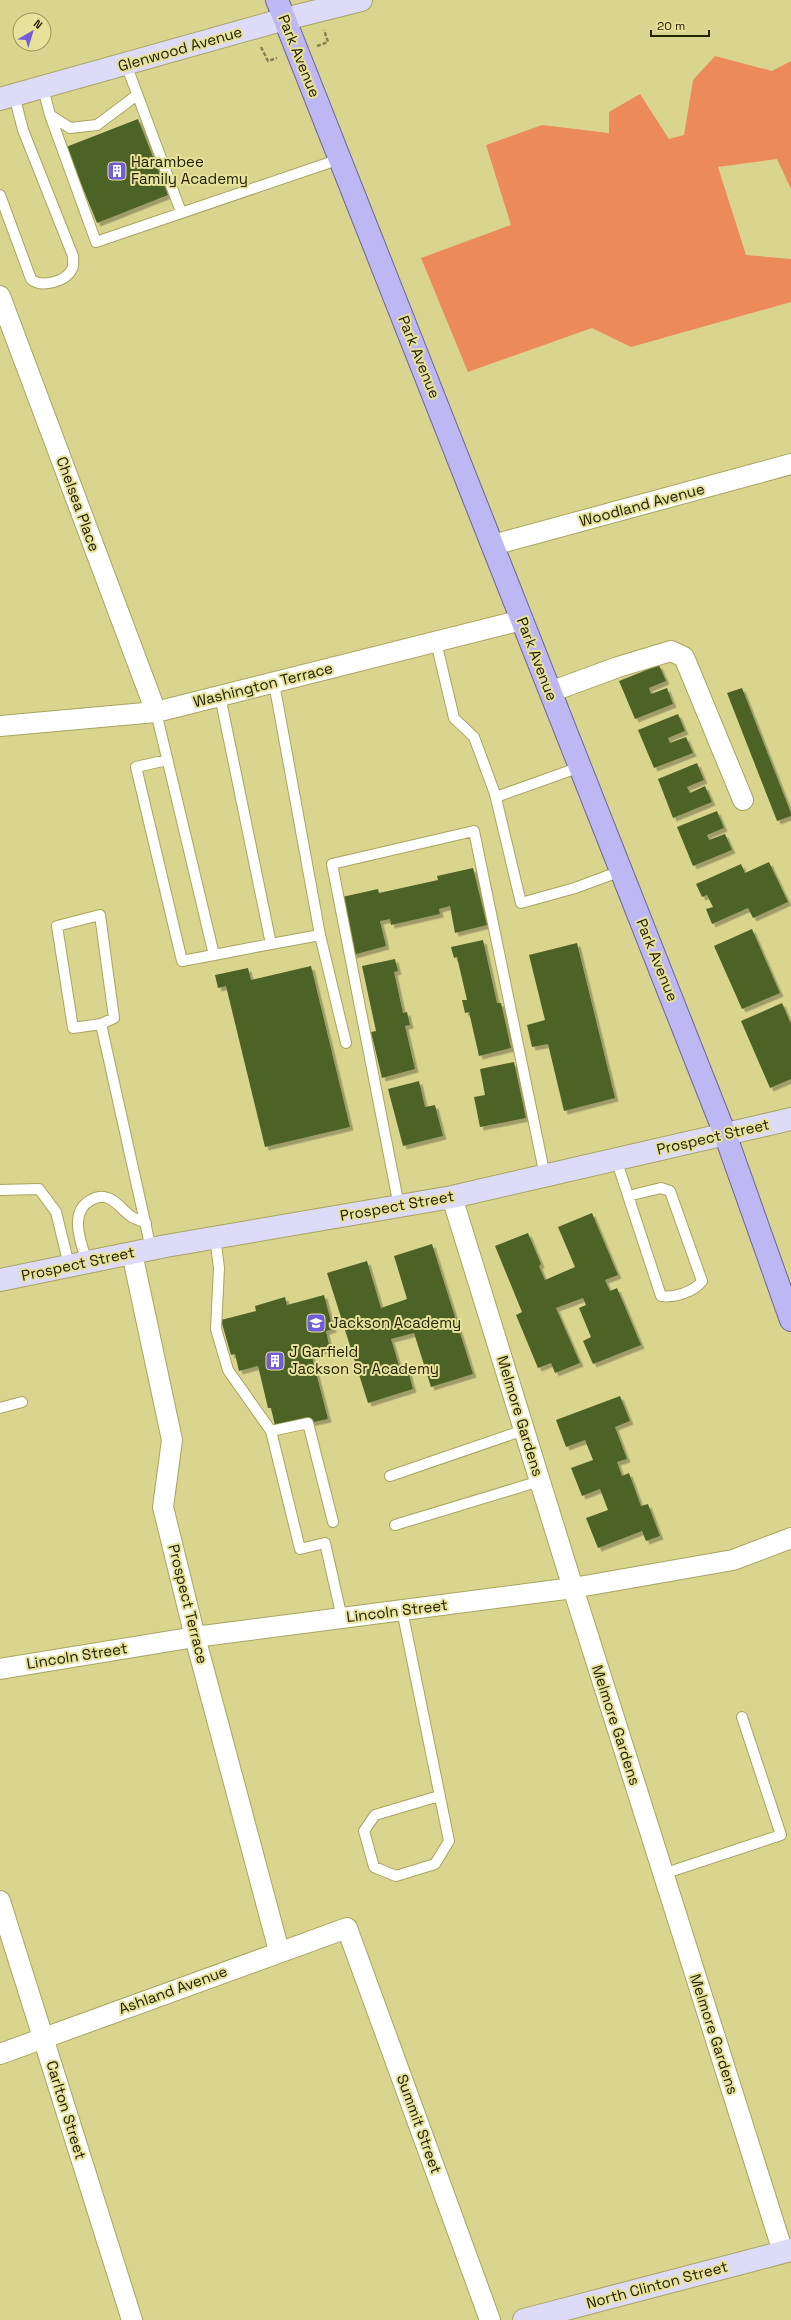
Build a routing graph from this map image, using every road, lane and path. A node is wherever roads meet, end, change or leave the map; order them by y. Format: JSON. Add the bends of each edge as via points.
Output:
{"nodes":[{"id":1,"x":361,"y":0,"type":"edge"},
{"id":2,"x":281,"y":10,"type":"edge"},
{"id":3,"x":126,"y":64,"type":"junction"},
{"id":4,"x":43,"y":88,"type":"junction"},
{"id":5,"x":137,"y":95,"type":"junction"},
{"id":6,"x":7,"y":97,"type":"edge"},
{"id":7,"x":50,"y":115,"type":"junction"},
{"id":8,"x":340,"y":159,"type":"junction"},
{"id":9,"x":0,"y":195,"type":"edge"},
{"id":10,"x":181,"y":212,"type":"junction"},
{"id":11,"x":0,"y":296,"type":"edge"},
{"id":12,"x":791,"y":464,"type":"edge"},
{"id":13,"x":493,"y":545,"type":"junction"},
{"id":14,"x":522,"y":620,"type":"junction"},
{"id":15,"x":436,"y":642,"type":"junction"},
{"id":16,"x":275,"y":689,"type":"junction"},
{"id":17,"x":550,"y":692,"type":"junction"},
{"id":18,"x":220,"y":696,"type":"junction"},
{"id":19,"x":156,"y":712,"type":"junction"},
{"id":20,"x":0,"y":726,"type":"edge"},
{"id":21,"x":167,"y":760,"type":"junction"},
{"id":22,"x":580,"y":767,"type":"junction"},
{"id":23,"x":496,"y":797,"type":"junction"},
{"id":24,"x":743,"y":800,"type":"dead end"},
{"id":25,"x":621,"y":871,"type":"junction"},
{"id":26,"x":320,"y":934,"type":"junction"},
{"id":27,"x":271,"y":944,"type":"junction"},
{"id":28,"x":214,"y":955,"type":"junction"},
{"id":29,"x":101,"y":1024,"type":"junction"},
{"id":30,"x":346,"y":1043,"type":"dead end"},
{"id":31,"x":791,"y":1119,"type":"edge"},
{"id":32,"x":726,"y":1134,"type":"junction"},
{"id":33,"x":616,"y":1160,"type":"junction"},
{"id":34,"x":545,"y":1176,"type":"junction"},
{"id":35,"x":0,"y":1190,"type":"edge"},
{"id":36,"x":628,"y":1196,"type":"junction"},
{"id":37,"x":452,"y":1197,"type":"junction"},
{"id":38,"x":399,"y":1206,"type":"junction"},
{"id":39,"x":146,"y":1223,"type":"junction"},
{"id":40,"x":215,"y":1237,"type":"junction"},
{"id":41,"x":142,"y":1251,"type":"junction"},
{"id":42,"x":78,"y":1264,"type":"junction"},
{"id":43,"x":0,"y":1280,"type":"edge"},
{"id":44,"x":791,"y":1320,"type":"edge"},
{"id":45,"x":22,"y":1402,"type":"dead end"},
{"id":46,"x":0,"y":1408,"type":"edge"},
{"id":47,"x":524,"y":1430,"type":"junction"},
{"id":48,"x":271,"y":1431,"type":"junction"},
{"id":49,"x":390,"y":1476,"type":"dead end"},
{"id":50,"x":540,"y":1481,"type":"junction"},
{"id":51,"x":333,"y":1522,"type":"dead end"},
{"id":52,"x":395,"y":1525,"type":"dead end"},
{"id":53,"x":791,"y":1538,"type":"edge"},
{"id":54,"x":573,"y":1588,"type":"junction"},
{"id":55,"x":402,"y":1610,"type":"junction"},
{"id":56,"x":342,"y":1618,"type":"junction"},
{"id":57,"x":195,"y":1637,"type":"junction"},
{"id":58,"x":0,"y":1669,"type":"edge"},
{"id":59,"x":742,"y":1717,"type":"dead end"},
{"id":60,"x":439,"y":1796,"type":"junction"},
{"id":61,"x":663,"y":1874,"type":"junction"},
{"id":62,"x":0,"y":1901,"type":"edge"},
{"id":63,"x":347,"y":1928,"type":"joint"},
{"id":64,"x":279,"y":1951,"type":"junction"},
{"id":65,"x":43,"y":2038,"type":"junction"},
{"id":66,"x":0,"y":2054,"type":"edge"},
{"id":67,"x":787,"y":2251,"type":"edge"},
{"id":68,"x":132,"y":2320,"type":"edge"},
{"id":69,"x":490,"y":2320,"type":"edge"},
{"id":70,"x":524,"y":2320,"type":"edge"}],
"edges":[{"from":1,"to":2,"type":"street","name":"Glenwood Avenue"},
{"from":2,"to":3,"type":"street","name":"Glenwood Avenue"},
{"from":2,"to":8,"type":"main road","name":"Park Avenue"},
{"from":3,"to":4,"type":"street","name":"Glenwood Avenue"},
{"from":3,"to":5,"type":"lane"},
{"from":4,"to":6,"type":"street","name":"Glenwood Avenue"},
{"from":4,"to":7,"type":"lane"},
{"from":5,"to":7,"type":"lane","via":[[97,125],[70,128]]},
{"from":5,"to":10,"type":"lane"},
{"from":6,"to":9,"type":"lane","via":[[23,130],[73,256],[73,268],[68,275],[44,285],[36,284],[31,279]]},
{"from":7,"to":10,"type":"lane","via":[[96,242]]},
{"from":8,"to":10,"type":"lane"},
{"from":8,"to":13,"type":"main road","name":"Park Avenue"},
{"from":11,"to":19,"type":"street","name":"Chelsea Place"},
{"from":12,"to":13,"type":"street","name":"Woodland Avenue"},
{"from":13,"to":14,"type":"main road","name":"Park Avenue"},
{"from":14,"to":15,"type":"street","name":"Washington Terrace"},
{"from":14,"to":17,"type":"main road","name":"Park Avenue"},
{"from":15,"to":16,"type":"street","name":"Washington Terrace"},
{"from":15,"to":23,"type":"lane","via":[[454,718],[474,737]]},
{"from":16,"to":18,"type":"street","name":"Washington Terrace"},
{"from":16,"to":26,"type":"lane"},
{"from":17,"to":22,"type":"main road","name":"Park Avenue"},
{"from":17,"to":24,"type":"street","via":[[671,651],[684,657]]},
{"from":18,"to":19,"type":"street","name":"Washington Terrace"},
{"from":18,"to":27,"type":"lane"},
{"from":19,"to":20,"type":"street","name":"Washington Terrace"},
{"from":19,"to":21,"type":"lane"},
{"from":21,"to":28,"type":"lane"},
{"from":21,"to":28,"type":"lane","via":[[136,767],[182,961]]},
{"from":22,"to":23,"type":"lane"},
{"from":22,"to":25,"type":"main road","name":"Park Avenue"},
{"from":23,"to":25,"type":"lane","via":[[521,903],[575,888]]},
{"from":25,"to":32,"type":"main road","name":"Park Avenue"},
{"from":26,"to":27,"type":"lane"},
{"from":26,"to":30,"type":"lane"},
{"from":27,"to":28,"type":"lane"},
{"from":29,"to":29,"type":"lane","via":[[114,1018],[100,914],[57,926],[73,1028]]},
{"from":29,"to":39,"type":"lane"},
{"from":31,"to":32,"type":"street","name":"Prospect Street"},
{"from":32,"to":33,"type":"street","name":"Prospect Street"},
{"from":32,"to":44,"type":"main road","name":"Park Avenue"},
{"from":33,"to":34,"type":"street","name":"Prospect Street"},
{"from":33,"to":36,"type":"lane"},
{"from":34,"to":37,"type":"street","name":"Prospect Street"},
{"from":34,"to":38,"type":"lane","via":[[474,831],[332,864]]},
{"from":35,"to":42,"type":"lane","via":[[39,1189],[56,1212]]},
{"from":36,"to":36,"type":"lane","via":[[661,1296],[670,1297],[697,1288],[702,1281],[670,1191],[661,1188]]},
{"from":37,"to":38,"type":"street","name":"Prospect Street"},
{"from":37,"to":47,"type":"street","name":"Melmore Gardens"},
{"from":38,"to":40,"type":"street","name":"Prospect Street"},
{"from":39,"to":41,"type":"lane"},
{"from":39,"to":42,"type":"lane","via":[[131,1216],[120,1205],[98,1196],[85,1204],[79,1216]]},
{"from":40,"to":41,"type":"street","name":"Prospect Street"},
{"from":40,"to":48,"type":"lane","via":[[219,1268],[216,1329],[218,1336],[228,1370]]},
{"from":41,"to":42,"type":"street","name":"Prospect Street"},
{"from":41,"to":57,"type":"street","name":"Prospect Terrace","via":[[172,1440],[163,1507]]},
{"from":42,"to":43,"type":"street","name":"Prospect Street"},
{"from":45,"to":46,"type":"lane"},
{"from":47,"to":49,"type":"lane"},
{"from":47,"to":50,"type":"street","name":"Melmore Gardens"},
{"from":48,"to":51,"type":"lane","via":[[308,1423]]},
{"from":48,"to":56,"type":"lane","via":[[300,1549],[325,1543]]},
{"from":50,"to":52,"type":"lane"},
{"from":50,"to":54,"type":"street","name":"Melmore Gardens"},
{"from":53,"to":54,"type":"street","name":"Lincoln Street","via":[[733,1560]]},
{"from":54,"to":55,"type":"street","name":"Lincoln Street"},
{"from":54,"to":61,"type":"street","name":"Melmore Gardens"},
{"from":55,"to":56,"type":"street","name":"Lincoln Street"},
{"from":55,"to":60,"type":"lane"},
{"from":56,"to":57,"type":"street","name":"Lincoln Street"},
{"from":57,"to":58,"type":"street","name":"Lincoln Street"},
{"from":57,"to":64,"type":"street","name":"Prospect Terrace"},
{"from":59,"to":61,"type":"lane","via":[[781,1835]]},
{"from":60,"to":60,"type":"lane","via":[[448,1841],[435,1864],[396,1876],[374,1867],[364,1831],[375,1815]]},
{"from":61,"to":67,"type":"street","name":"Melmore Gardens"},
{"from":62,"to":65,"type":"street","name":"Carlton Street"},
{"from":63,"to":64,"type":"street","name":"Ashland Avenue"},
{"from":63,"to":69,"type":"street","name":"Summit Street"},
{"from":64,"to":65,"type":"street","name":"Ashland Avenue"},
{"from":65,"to":66,"type":"street","name":"Ashland Avenue"},
{"from":65,"to":68,"type":"street","name":"Carlton Street"},
{"from":67,"to":70,"type":"street","name":"North Clinton Street"}]}
